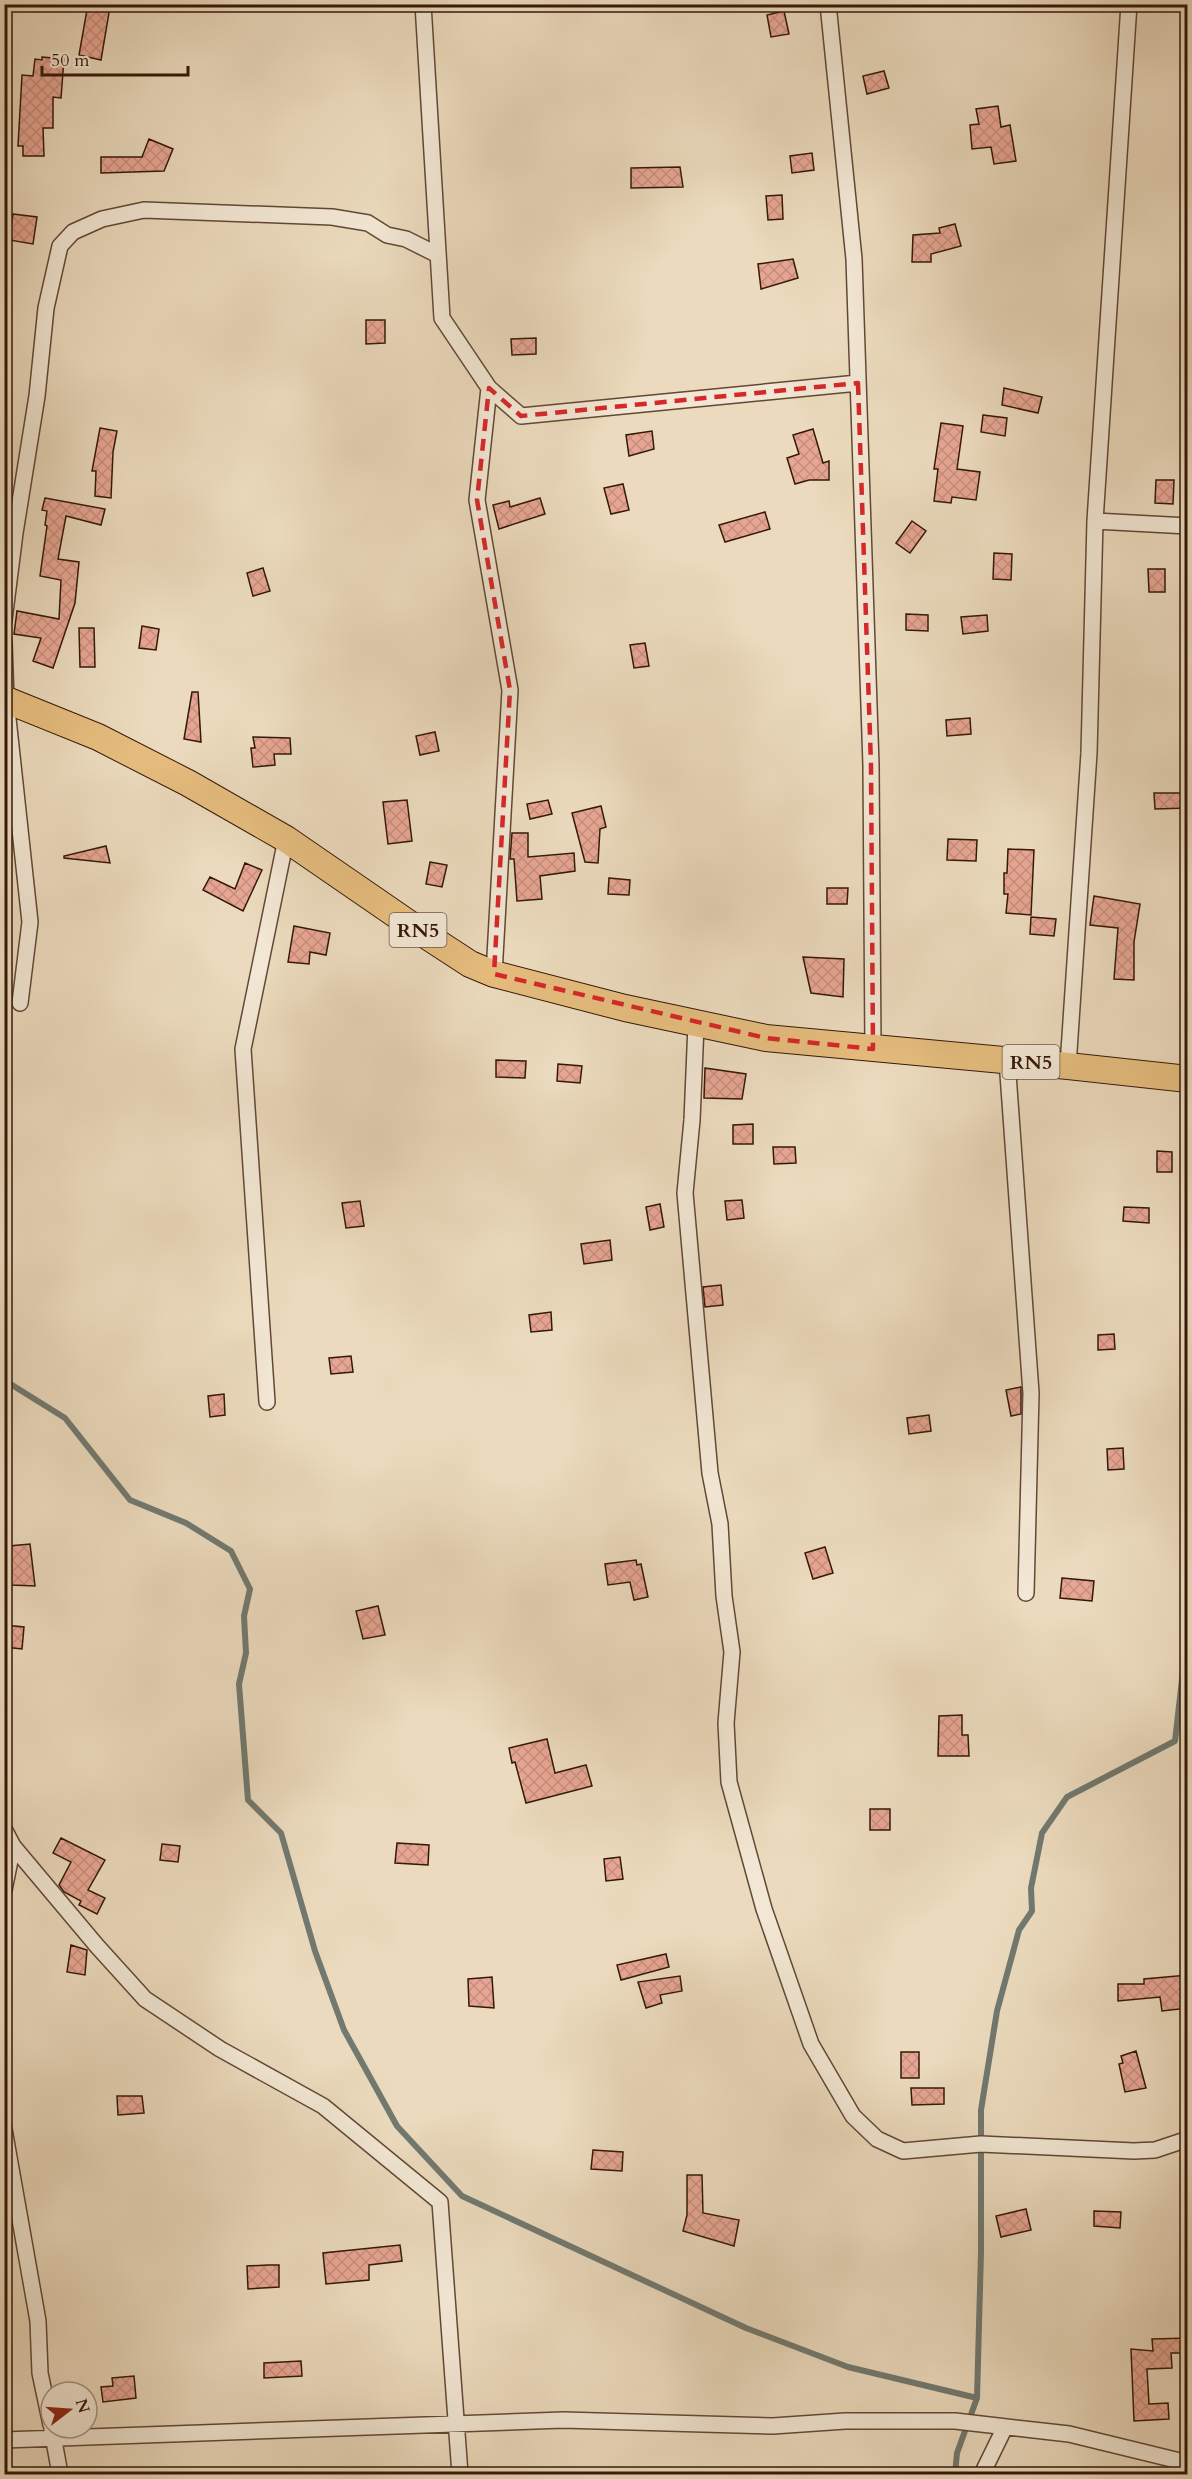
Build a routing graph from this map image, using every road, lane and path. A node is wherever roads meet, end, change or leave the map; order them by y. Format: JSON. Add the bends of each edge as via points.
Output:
{"nodes":[{"id":1,"x":423,"y":4,"type":"edge"},
{"id":2,"x":828,"y":4,"type":"edge"},
{"id":3,"x":1129,"y":4,"type":"edge"},
{"id":4,"x":436,"y":254,"type":"junction"},
{"id":5,"x":858,"y":383,"type":"junction"},
{"id":6,"x":489,"y":388,"type":"junction"},
{"id":7,"x":1095,"y":521,"type":"junction"},
{"id":8,"x":1188,"y":526,"type":"edge"},
{"id":9,"x":4,"y":620,"type":"edge"},
{"id":10,"x":4,"y":642,"type":"edge"},
{"id":11,"x":5,"y":700,"type":"edge"},
{"id":12,"x":286,"y":839,"type":"junction"},
{"id":13,"x":494,"y":974,"type":"junction"},
{"id":14,"x":20,"y":1003,"type":"dead end"},
{"id":15,"x":696,"y":1024,"type":"junction"},
{"id":16,"x":873,"y":1049,"type":"junction"},
{"id":17,"x":1007,"y":1060,"type":"junction"},
{"id":18,"x":1068,"y":1066,"type":"junction"},
{"id":19,"x":1188,"y":1079,"type":"edge"},
{"id":20,"x":267,"y":1402,"type":"dead end"},
{"id":21,"x":1026,"y":1593,"type":"dead end"},
{"id":22,"x":4,"y":1829,"type":"edge"},
{"id":23,"x":13,"y":1846,"type":"junction"},
{"id":24,"x":4,"y":1890,"type":"edge"},
{"id":25,"x":4,"y":2129,"type":"edge"},
{"id":26,"x":1188,"y":2139,"type":"edge"},
{"id":27,"x":41,"y":2380,"type":"edge"},
{"id":28,"x":458,"y":2425,"type":"junction"},
{"id":29,"x":1005,"y":2427,"type":"junction"},
{"id":30,"x":99,"y":2430,"type":"edge"},
{"id":31,"x":39,"y":2433,"type":"edge"},
{"id":32,"x":4,"y":2440,"type":"edge"},
{"id":33,"x":54,"y":2440,"type":"edge"},
{"id":34,"x":1188,"y":2463,"type":"edge"},
{"id":35,"x":60,"y":2475,"type":"edge"},
{"id":36,"x":460,"y":2475,"type":"edge"},
{"id":37,"x":982,"y":2475,"type":"edge"}],
"edges":[{"from":1,"to":4,"type":"street"},
{"from":2,"to":5,"type":"street","via":[[854,259]]},
{"from":3,"to":7,"type":"street"},
{"from":4,"to":6,"type":"street","via":[[442,318]]},
{"from":4,"to":9,"type":"street","via":[[406,239],[387,235],[368,223],[332,217],[144,210],[102,219],[73,232],[60,246],[46,308]]},
{"from":5,"to":6,"type":"street","via":[[522,416]]},
{"from":5,"to":16,"type":"street","via":[[871,765]]},
{"from":6,"to":13,"type":"street","via":[[477,500],[510,690]]},
{"from":7,"to":8,"type":"street"},
{"from":7,"to":18,"type":"street","via":[[1089,753]]},
{"from":10,"to":11,"type":"street"},
{"from":11,"to":12,"type":"highway","number":"RN5","via":[[98,736]]},
{"from":11,"to":14,"type":"street","via":[[30,922]]},
{"from":12,"to":13,"type":"highway","number":"RN5","via":[[470,964]]},
{"from":12,"to":20,"type":"street","via":[[243,1049]]},
{"from":13,"to":15,"type":"highway","number":"RN5"},
{"from":15,"to":16,"type":"highway","number":"RN5","via":[[766,1038]]},
{"from":15,"to":26,"type":"street","via":[[685,1193],[710,1473],[720,1524],[732,1652],[726,1723],[729,1782],[764,1909],[811,2044],[853,2116],[877,2139],[903,2151],[981,2144],[1134,2151],[1155,2150]]},
{"from":16,"to":17,"type":"highway","number":"RN5"},
{"from":17,"to":18,"type":"highway","number":"RN5"},
{"from":17,"to":21,"type":"street","via":[[1031,1393]]},
{"from":18,"to":19,"type":"highway","number":"RN5"},
{"from":22,"to":23,"type":"street"},
{"from":23,"to":24,"type":"street"},
{"from":23,"to":28,"type":"street","via":[[144,1999],[220,2049],[324,2106],[440,2202]]},
{"from":25,"to":27,"type":"street","via":[[38,2321]]},
{"from":28,"to":29,"type":"street","via":[[563,2420],[764,2426],[845,2421],[968,2422]]},
{"from":28,"to":30,"type":"street"},
{"from":28,"to":36,"type":"street"},
{"from":29,"to":34,"type":"street","via":[[1070,2434]]},
{"from":29,"to":37,"type":"street"},
{"from":31,"to":32,"type":"street"},
{"from":33,"to":35,"type":"street"}]}
